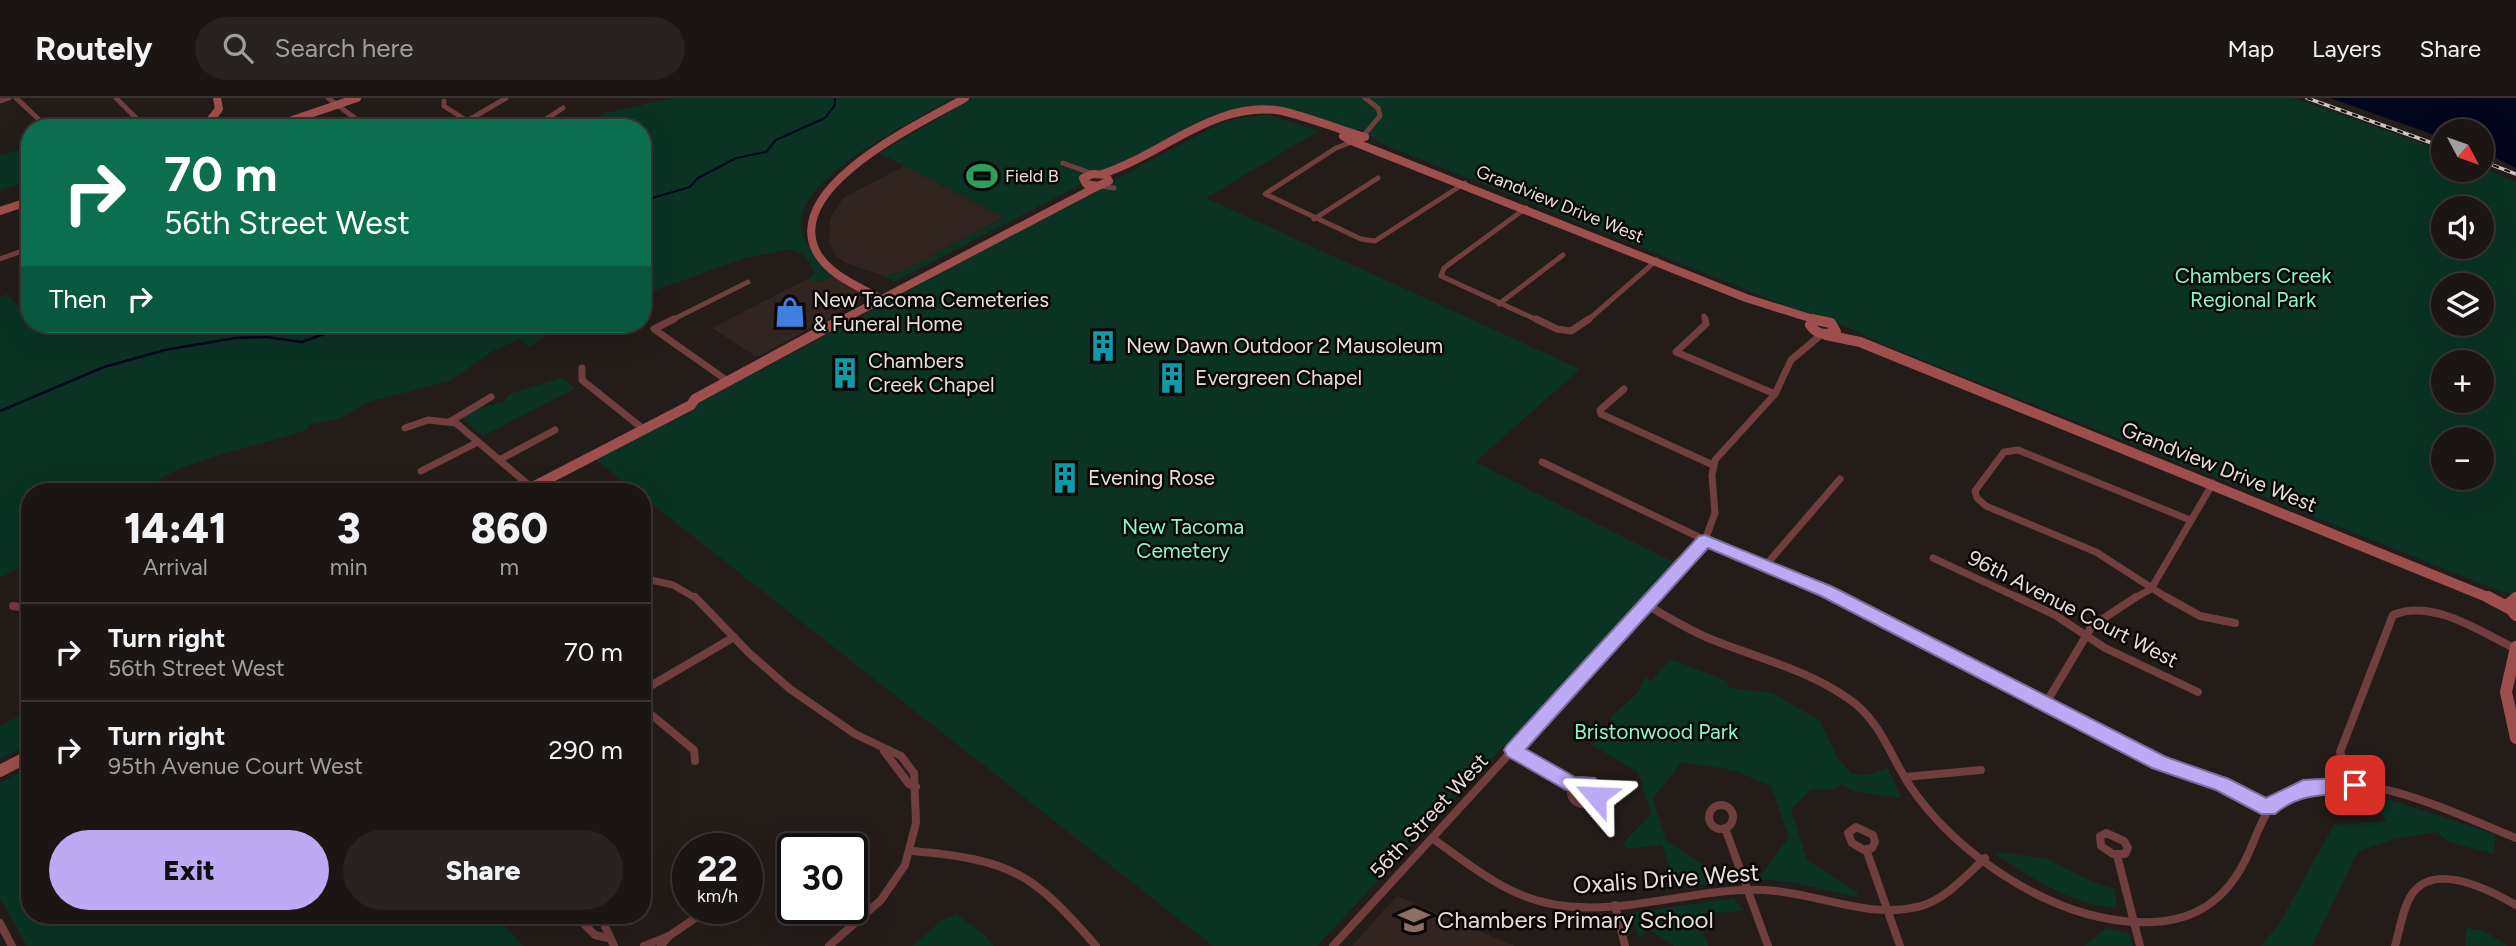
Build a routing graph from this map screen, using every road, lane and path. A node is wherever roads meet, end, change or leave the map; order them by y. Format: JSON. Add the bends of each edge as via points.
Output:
{"nodes":[{"id":1,"x":9,"y":98,"type":"edge"},
{"id":2,"x":16,"y":98,"type":"edge"},
{"id":3,"x":117,"y":98,"type":"edge"},
{"id":4,"x":217,"y":98,"type":"edge"},
{"id":5,"x":328,"y":98,"type":"edge"},
{"id":6,"x":357,"y":98,"type":"edge"},
{"id":7,"x":506,"y":98,"type":"edge"},
{"id":8,"x":965,"y":98,"type":"edge"},
{"id":9,"x":1365,"y":98,"type":"edge"},
{"id":10,"x":0,"y":101,"type":"edge"},
{"id":11,"x":444,"y":101,"type":"dead end"},
{"id":12,"x":337,"y":105,"type":"junction"},
{"id":13,"x":563,"y":108,"type":"dead end"},
{"id":14,"x":38,"y":119,"type":"edge"},
{"id":15,"x":137,"y":119,"type":"edge"},
{"id":16,"x":211,"y":119,"type":"edge"},
{"id":17,"x":296,"y":119,"type":"edge"},
{"id":18,"x":354,"y":119,"type":"edge"},
{"id":19,"x":464,"y":119,"type":"edge"},
{"id":20,"x":470,"y":119,"type":"edge"},
{"id":21,"x":546,"y":119,"type":"edge"},
{"id":22,"x":1354,"y":137,"type":"junction"},
{"id":23,"x":1378,"y":178,"type":"dead end"},
{"id":24,"x":1083,"y":180,"type":"junction"},
{"id":25,"x":1102,"y":180,"type":"junction"},
{"id":26,"x":1465,"y":183,"type":"junction"},
{"id":27,"x":21,"y":204,"type":"edge"},
{"id":28,"x":1526,"y":208,"type":"junction"},
{"id":29,"x":0,"y":211,"type":"edge"},
{"id":30,"x":1314,"y":219,"type":"junction"},
{"id":31,"x":21,"y":252,"type":"edge"},
{"id":32,"x":1563,"y":255,"type":"dead end"},
{"id":33,"x":0,"y":259,"type":"edge"},
{"id":34,"x":1657,"y":260,"type":"junction"},
{"id":35,"x":920,"y":278,"type":"junction"},
{"id":36,"x":748,"y":282,"type":"dead end"},
{"id":37,"x":881,"y":299,"type":"junction"},
{"id":38,"x":1499,"y":304,"type":"junction"},
{"id":39,"x":1704,"y":316,"type":"dead end"},
{"id":40,"x":1812,"y":325,"type":"junction"},
{"id":41,"x":1836,"y":327,"type":"junction"},
{"id":42,"x":1824,"y":335,"type":"junction"},
{"id":43,"x":1860,"y":342,"type":"junction"},
{"id":44,"x":1808,"y":343,"type":"junction"},
{"id":45,"x":582,"y":368,"type":"dead end"},
{"id":46,"x":729,"y":382,"type":"junction"},
{"id":47,"x":1624,"y":389,"type":"dead end"},
{"id":48,"x":1775,"y":394,"type":"junction"},
{"id":49,"x":491,"y":397,"type":"dead end"},
{"id":50,"x":451,"y":421,"type":"junction"},
{"id":51,"x":405,"y":428,"type":"dead end"},
{"id":52,"x":642,"y":428,"type":"junction"},
{"id":53,"x":555,"y":430,"type":"dead end"},
{"id":54,"x":478,"y":442,"type":"junction"},
{"id":55,"x":499,"y":460,"type":"junction"},
{"id":56,"x":1542,"y":461,"type":"dead end"},
{"id":57,"x":1713,"y":465,"type":"junction"},
{"id":58,"x":421,"y":471,"type":"dead end"},
{"id":59,"x":1840,"y":479,"type":"dead end"},
{"id":60,"x":520,"y":483,"type":"edge"},
{"id":61,"x":540,"y":483,"type":"edge"},
{"id":62,"x":2212,"y":484,"type":"junction"},
{"id":63,"x":2190,"y":520,"type":"junction"},
{"id":64,"x":1705,"y":540,"type":"junction"},
{"id":65,"x":1933,"y":558,"type":"dead end"},
{"id":66,"x":1765,"y":566,"type":"junction"},
{"id":67,"x":651,"y":580,"type":"edge"},
{"id":68,"x":2151,"y":589,"type":"junction"},
{"id":69,"x":1647,"y":605,"type":"junction"},
{"id":70,"x":13,"y":606,"type":"dead end"},
{"id":71,"x":21,"y":607,"type":"edge"},
{"id":72,"x":2514,"y":609,"type":"edge"},
{"id":73,"x":2235,"y":623,"type":"dead end"},
{"id":74,"x":2086,"y":634,"type":"junction"},
{"id":75,"x":734,"y":637,"type":"junction"},
{"id":76,"x":2516,"y":648,"type":"edge"},
{"id":77,"x":651,"y":686,"type":"edge"},
{"id":78,"x":2197,"y":692,"type":"dead end"},
{"id":79,"x":2046,"y":703,"type":"junction"},
{"id":80,"x":2512,"y":708,"type":"edge"},
{"id":81,"x":651,"y":714,"type":"edge"},
{"id":82,"x":2516,"y":738,"type":"edge"},
{"id":83,"x":1513,"y":750,"type":"junction"},
{"id":84,"x":21,"y":755,"type":"edge"},
{"id":85,"x":21,"y":760,"type":"edge"},
{"id":86,"x":695,"y":761,"type":"dead end"},
{"id":87,"x":0,"y":764,"type":"edge"},
{"id":88,"x":1981,"y":770,"type":"dead end"},
{"id":89,"x":0,"y":771,"type":"edge"},
{"id":90,"x":1905,"y":777,"type":"junction"},
{"id":91,"x":1573,"y":785,"type":"dead end"},
{"id":92,"x":2367,"y":787,"type":"junction"},
{"id":93,"x":2268,"y":808,"type":"junction"},
{"id":94,"x":1725,"y":828,"type":"dead end"},
{"id":95,"x":1432,"y":838,"type":"junction"},
{"id":96,"x":2516,"y":838,"type":"edge"},
{"id":97,"x":1866,"y":849,"type":"dead end"},
{"id":98,"x":913,"y":851,"type":"junction"},
{"id":99,"x":2117,"y":855,"type":"dead end"},
{"id":100,"x":1985,"y":858,"type":"junction"},
{"id":101,"x":1746,"y":890,"type":"junction"},
{"id":102,"x":1615,"y":905,"type":"junction"},
{"id":103,"x":2516,"y":905,"type":"edge"},
{"id":104,"x":1885,"y":911,"type":"junction"},
{"id":105,"x":2133,"y":922,"type":"junction"},
{"id":106,"x":0,"y":923,"type":"edge"},
{"id":107,"x":584,"y":924,"type":"edge"},
{"id":108,"x":607,"y":924,"type":"edge"},
{"id":109,"x":686,"y":924,"type":"edge"},
{"id":110,"x":669,"y":936,"type":"junction"},
{"id":111,"x":611,"y":942,"type":"edge"},
{"id":112,"x":12,"y":946,"type":"edge"},
{"id":113,"x":644,"y":946,"type":"edge"},
{"id":114,"x":662,"y":946,"type":"edge"},
{"id":115,"x":829,"y":946,"type":"edge"},
{"id":116,"x":1097,"y":946,"type":"edge"},
{"id":117,"x":1333,"y":946,"type":"edge"},
{"id":118,"x":1625,"y":946,"type":"edge"},
{"id":119,"x":1768,"y":946,"type":"edge"},
{"id":120,"x":1900,"y":946,"type":"edge"},
{"id":121,"x":2140,"y":946,"type":"edge"},
{"id":122,"x":2395,"y":946,"type":"edge"}],
"edges":[{"from":1,"to":10,"type":"street"},
{"from":2,"to":14,"type":"street"},
{"from":3,"to":15,"type":"street"},
{"from":4,"to":16,"type":"street","via":[[219,109]]},
{"from":5,"to":12,"type":"street"},
{"from":6,"to":12,"type":"street"},
{"from":7,"to":20,"type":"street"},
{"from":8,"to":37,"type":"street","via":[[860,161],[827,192],[813,215],[810,235],[821,258],[839,275]]},
{"from":9,"to":22,"type":"street","via":[[1380,110],[1379,121]]},
{"from":11,"to":19,"type":"street","via":[[444,106]]},
{"from":12,"to":17,"type":"street"},
{"from":12,"to":18,"type":"street"},
{"from":13,"to":21,"type":"street"},
{"from":22,"to":25,"type":"street","name":"Grandview Drive West","via":[[1289,114],[1250,110],[1213,122]]},
{"from":22,"to":26,"type":"street","name":"Grandview Drive West"},
{"from":22,"to":30,"type":"street","via":[[1265,194]]},
{"from":23,"to":30,"type":"street"},
{"from":24,"to":25,"type":"street"},
{"from":24,"to":25,"type":"street"},
{"from":24,"to":25,"type":"street","via":[[1063,163]]},
{"from":24,"to":35,"type":"street","via":[[1069,195]]},
{"from":25,"to":35,"type":"street"},
{"from":26,"to":28,"type":"street","name":"Grandview Drive West"},
{"from":26,"to":30,"type":"street","via":[[1382,239],[1371,241]]},
{"from":27,"to":29,"type":"street"},
{"from":28,"to":34,"type":"street","name":"Grandview Drive West"},
{"from":28,"to":38,"type":"street","via":[[1440,275]]},
{"from":31,"to":33,"type":"street"},
{"from":32,"to":38,"type":"street"},
{"from":34,"to":38,"type":"street","via":[[1571,331]]},
{"from":34,"to":40,"type":"street","name":"Grandview Drive West"},
{"from":35,"to":37,"type":"street"},
{"from":36,"to":46,"type":"street","via":[[654,329]]},
{"from":37,"to":46,"type":"street"},
{"from":39,"to":48,"type":"street","via":[[1706,324],[1676,352]]},
{"from":40,"to":41,"type":"street","name":"Grandview Drive West","via":[[1827,321]]},
{"from":40,"to":42,"type":"street","name":"Grandview Drive West"},
{"from":40,"to":44,"type":"street"},
{"from":41,"to":42,"type":"street","via":[[1836,332]]},
{"from":41,"to":43,"type":"street","name":"Grandview Drive West"},
{"from":42,"to":43,"type":"street","name":"Grandview Drive West"},
{"from":42,"to":44,"type":"street"},
{"from":43,"to":62,"type":"street","name":"Grandview Drive West"},
{"from":44,"to":48,"type":"street","via":[[1785,369]]},
{"from":45,"to":52,"type":"street","via":[[582,380]]},
{"from":46,"to":52,"type":"street"},
{"from":47,"to":57,"type":"street","via":[[1601,414]]},
{"from":48,"to":57,"type":"street"},
{"from":49,"to":50,"type":"street"},
{"from":50,"to":51,"type":"street","via":[[428,420]]},
{"from":50,"to":54,"type":"street"},
{"from":52,"to":61,"type":"street"},
{"from":53,"to":55,"type":"street"},
{"from":54,"to":55,"type":"street"},
{"from":54,"to":58,"type":"street"},
{"from":55,"to":60,"type":"street"},
{"from":56,"to":64,"type":"street"},
{"from":57,"to":64,"type":"street","name":"56th Street West","via":[[1715,513]]},
{"from":59,"to":66,"type":"street"},
{"from":62,"to":63,"type":"street"},
{"from":62,"to":72,"type":"street","name":"Grandview Drive West"},
{"from":63,"to":68,"type":"street"},
{"from":63,"to":68,"type":"street","via":[[2024,451],[2004,453],[1975,491],[1986,506],[2111,560]]},
{"from":64,"to":66,"type":"street"},
{"from":64,"to":69,"type":"street","name":"56th Street West"},
{"from":65,"to":74,"type":"street","name":"96th Avenue Court West"},
{"from":66,"to":79,"type":"street","via":[[1827,592]]},
{"from":67,"to":75,"type":"street","via":[[690,591]]},
{"from":68,"to":73,"type":"street","via":[[2217,622]]},
{"from":68,"to":74,"type":"street","via":[[2106,614]]},
{"from":69,"to":83,"type":"street","name":"56th Street West"},
{"from":69,"to":90,"type":"street","via":[[1705,637],[1786,667],[1846,698],[1879,726]]},
{"from":70,"to":71,"type":"street"},
{"from":74,"to":78,"type":"street","name":"96th Avenue Court West","via":[[2105,648]]},
{"from":74,"to":79,"type":"street"},
{"from":75,"to":77,"type":"street"},
{"from":75,"to":98,"type":"street","via":[[801,698],[884,751],[916,787],[918,822]]},
{"from":76,"to":80,"type":"street","via":[[2505,681]]},
{"from":76,"to":92,"type":"street","via":[[2433,613],[2404,609],[2393,615],[2339,755],[2351,775]]},
{"from":79,"to":93,"type":"street","via":[[2159,762],[2222,784]]},
{"from":80,"to":82,"type":"street"},
{"from":81,"to":86,"type":"street","via":[[694,750]]},
{"from":83,"to":91,"type":"street"},
{"from":83,"to":95,"type":"street","name":"56th Street West"},
{"from":84,"to":87,"type":"street"},
{"from":85,"to":89,"type":"street"},
{"from":88,"to":90,"type":"street"},
{"from":90,"to":100,"type":"street","via":[[1933,815]]},
{"from":92,"to":93,"type":"street","via":[[2333,784],[2303,788]]},
{"from":92,"to":96,"type":"street"},
{"from":93,"to":105,"type":"street","via":[[2234,881],[2214,902],[2173,919]]},
{"from":94,"to":101,"type":"street"},
{"from":95,"to":102,"type":"street","name":"Oxalis Drive West","via":[[1500,884],[1530,898],[1573,907]]},
{"from":95,"to":117,"type":"street","name":"56th Street West"},
{"from":97,"to":104,"type":"street"},
{"from":98,"to":115,"type":"street","via":[[883,898]]},
{"from":98,"to":116,"type":"street","via":[[964,856],[1016,872],[1049,893]]},
{"from":99,"to":105,"type":"street"},
{"from":100,"to":104,"type":"street","name":"Oxalis Drive West","via":[[1931,902]]},
{"from":100,"to":105,"type":"street","via":[[2026,888],[2061,905]]},
{"from":101,"to":102,"type":"street","name":"Oxalis Drive West"},
{"from":101,"to":104,"type":"street","name":"Oxalis Drive West","via":[[1794,892]]},
{"from":101,"to":119,"type":"street"},
{"from":102,"to":118,"type":"street"},
{"from":103,"to":122,"type":"street","via":[[2480,887],[2450,880],[2426,883],[2411,895]]},
{"from":104,"to":120,"type":"street"},
{"from":105,"to":121,"type":"street"},
{"from":106,"to":112,"type":"street"},
{"from":107,"to":111,"type":"street"},
{"from":108,"to":111,"type":"street"},
{"from":109,"to":110,"type":"street"},
{"from":110,"to":113,"type":"street"},
{"from":110,"to":114,"type":"street"}]}
